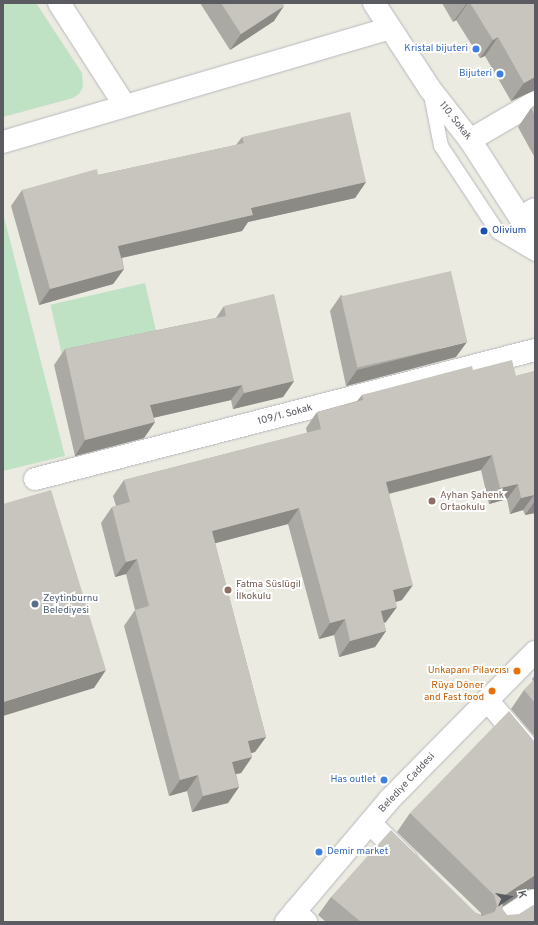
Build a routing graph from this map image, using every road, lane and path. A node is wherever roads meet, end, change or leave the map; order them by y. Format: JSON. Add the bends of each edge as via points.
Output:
{"nodes":[{"id":1,"x":59,"y":3,"type":"edge"},
{"id":2,"x":374,"y":3,"type":"edge"},
{"id":3,"x":390,"y":28,"type":"junction"},
{"id":4,"x":430,"y":89,"type":"junction"},
{"id":5,"x":535,"y":102,"type":"edge"},
{"id":6,"x":125,"y":106,"type":"junction"},
{"id":7,"x":470,"y":140,"type":"junction"},
{"id":8,"x":3,"y":142,"type":"edge"},
{"id":9,"x":527,"y":213,"type":"edge"},
{"id":10,"x":535,"y":240,"type":"edge"},
{"id":11,"x":535,"y":254,"type":"edge"},
{"id":12,"x":535,"y":350,"type":"edge"},
{"id":13,"x":35,"y":479,"type":"dead end"},
{"id":14,"x":535,"y":652,"type":"edge"},
{"id":15,"x":487,"y":700,"type":"junction"},
{"id":16,"x":535,"y":756,"type":"edge"},
{"id":17,"x":370,"y":823,"type":"junction"},
{"id":18,"x":421,"y":873,"type":"edge"},
{"id":19,"x":535,"y":900,"type":"edge"},
{"id":20,"x":296,"y":918,"type":"edge"},
{"id":21,"x":500,"y":922,"type":"edge"}],
"edges":[{"from":1,"to":6,"type":"street"},
{"from":2,"to":3,"type":"street","name":"110. Sokak"},
{"from":3,"to":4,"type":"street","name":"110. Sokak"},
{"from":3,"to":6,"type":"street"},
{"from":4,"to":7,"type":"street","name":"110. Sokak"},
{"from":4,"to":11,"type":"lane","via":[[442,146],[498,232]]},
{"from":5,"to":7,"type":"street"},
{"from":6,"to":8,"type":"street"},
{"from":7,"to":9,"type":"street","name":"110. Sokak"},
{"from":9,"to":10,"type":"street","name":"110. Sokak"},
{"from":12,"to":13,"type":"street","name":"109/1. Sokak"},
{"from":14,"to":15,"type":"street","name":"Belediye Caddesi"},
{"from":15,"to":16,"type":"street"},
{"from":15,"to":17,"type":"street","name":"Belediye Caddesi"},
{"from":17,"to":18,"type":"street"},
{"from":17,"to":20,"type":"street","name":"Belediye Caddesi"},
{"from":19,"to":21,"type":"street"}]}
